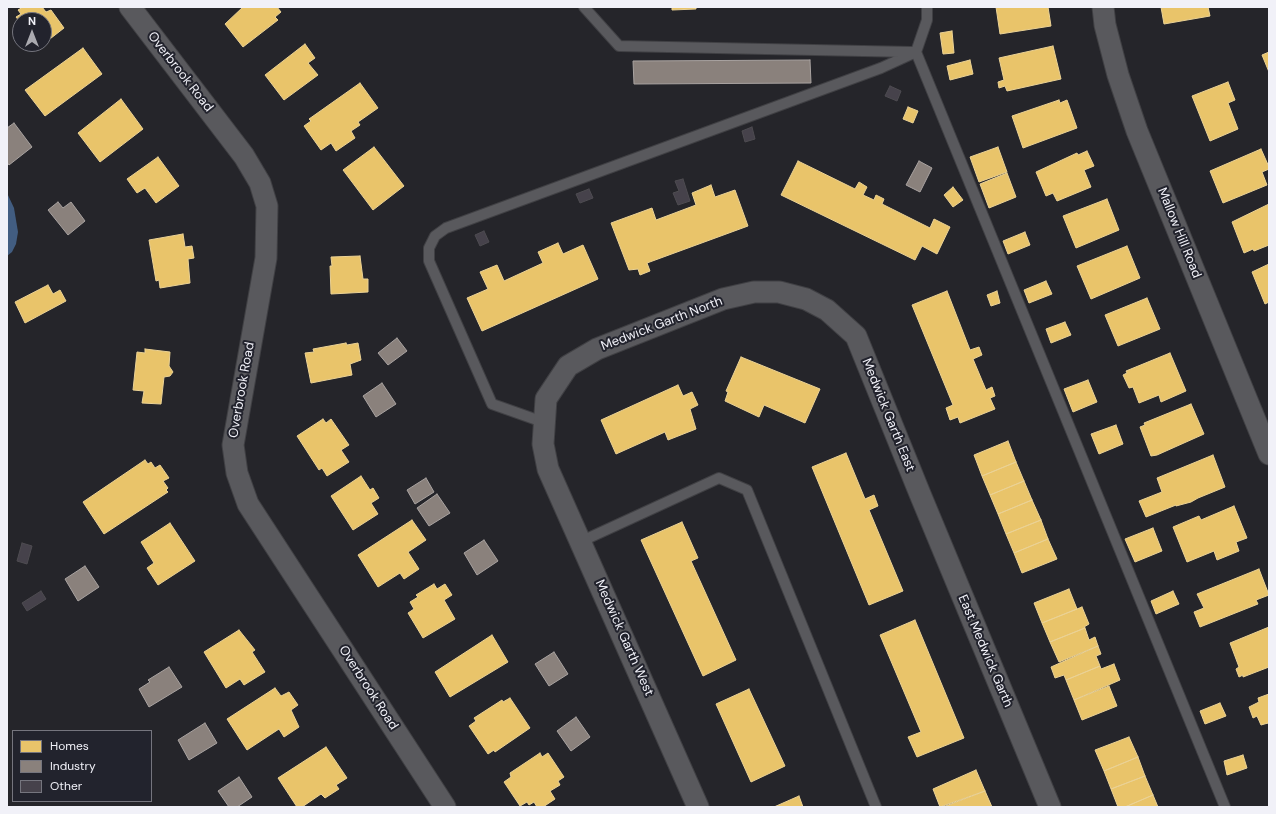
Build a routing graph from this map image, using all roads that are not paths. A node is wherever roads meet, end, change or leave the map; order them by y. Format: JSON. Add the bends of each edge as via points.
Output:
{"nodes":[{"id":1,"x":130,"y":7,"type":"edge"},
{"id":2,"x":584,"y":7,"type":"edge"},
{"id":3,"x":927,"y":7,"type":"edge"},
{"id":4,"x":1103,"y":7,"type":"edge"},
{"id":5,"x":916,"y":52,"type":"junction"},
{"id":6,"x":856,"y":336,"type":"joint"},
{"id":7,"x":543,"y":422,"type":"junction"},
{"id":8,"x":1269,"y":454,"type":"edge"},
{"id":9,"x":548,"y":469,"type":"joint"},
{"id":10,"x":920,"y":494,"type":"joint"},
{"id":11,"x":582,"y":541,"type":"junction"},
{"id":12,"x":445,"y":807,"type":"edge"},
{"id":13,"x":698,"y":807,"type":"edge"},
{"id":14,"x":876,"y":807,"type":"edge"},
{"id":15,"x":1050,"y":807,"type":"edge"},
{"id":16,"x":1225,"y":807,"type":"edge"}],
"edges":[{"from":1,"to":12,"type":"street","name":"Overbrook Road","via":[[244,156],[260,183],[267,206],[266,258],[233,445],[237,473],[248,504]]},
{"from":2,"to":5,"type":"lane","via":[[619,46]]},
{"from":3,"to":5,"type":"lane","via":[[927,20]]},
{"from":4,"to":8,"type":"street","name":"Mallow Hill Road","via":[[1118,75],[1137,131]]},
{"from":5,"to":7,"type":"lane","via":[[874,71],[446,228],[435,236],[429,248],[429,261],[492,404]]},
{"from":5,"to":16,"type":"lane"},
{"from":6,"to":7,"type":"street","name":"Medwick Garth North","via":[[827,310],[806,299],[779,292],[754,292],[723,299],[597,349],[568,366],[546,399]]},
{"from":6,"to":10,"type":"street","name":"Medwick Garth East"},
{"from":7,"to":9,"type":"street","name":"Medwick Garth North","via":[[543,444]]},
{"from":9,"to":11,"type":"street","name":"Medwick Garth West"},
{"from":10,"to":15,"type":"street","name":"East Medwick Garth"},
{"from":11,"to":13,"type":"street","name":"Medwick Garth West"},
{"from":11,"to":14,"type":"lane","via":[[719,478],[747,490]]}]}
